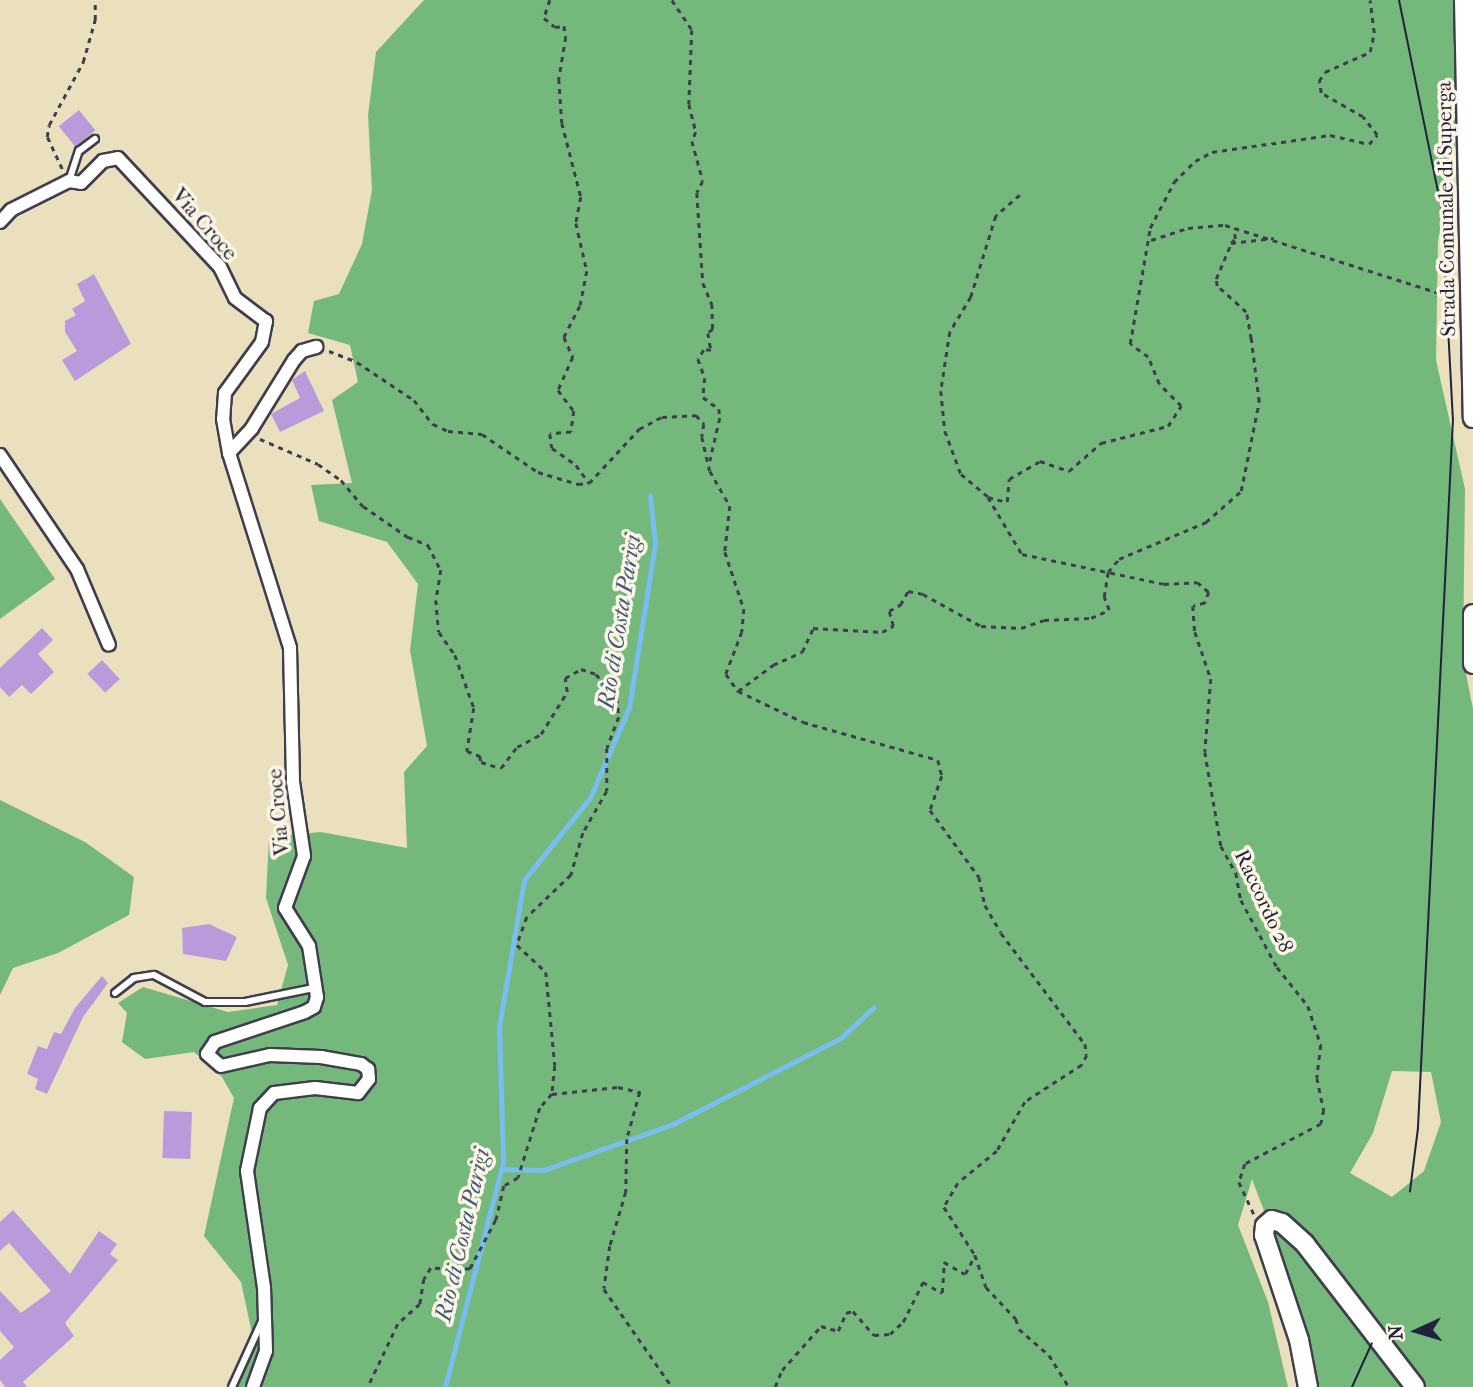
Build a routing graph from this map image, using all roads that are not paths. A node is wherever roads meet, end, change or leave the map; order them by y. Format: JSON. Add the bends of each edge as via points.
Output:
{"nodes":[{"id":1,"x":1464,"y":0,"type":"edge"},
{"id":2,"x":95,"y":139,"type":"dead end"},
{"id":3,"x":69,"y":181,"type":"junction"},
{"id":4,"x":1471,"y":204,"type":"edge"},
{"id":5,"x":0,"y":222,"type":"edge"},
{"id":6,"x":316,"y":347,"type":"road end"},
{"id":7,"x":1473,"y":418,"type":"edge"},
{"id":8,"x":229,"y":453,"type":"junction"},
{"id":9,"x":0,"y":455,"type":"edge"},
{"id":10,"x":1473,"y":614,"type":"edge"},
{"id":11,"x":109,"y":645,"type":"dead end"},
{"id":12,"x":1473,"y":664,"type":"edge"},
{"id":13,"x":314,"y":988,"type":"junction"},
{"id":14,"x":115,"y":993,"type":"dead end"},
{"id":15,"x":265,"y":1314,"type":"junction"},
{"id":16,"x":232,"y":1387,"type":"edge"},
{"id":17,"x":253,"y":1387,"type":"edge"},
{"id":18,"x":1308,"y":1387,"type":"edge"},
{"id":19,"x":1415,"y":1387,"type":"edge"}],
"edges":[{"from":1,"to":4,"type":"street","name":"Strada Comunale di Superga"},
{"from":2,"to":3,"type":"lane","via":[[79,151]]},
{"from":3,"to":5,"type":"street","name":"Via Croce","via":[[11,210]]},
{"from":3,"to":8,"type":"street","name":"Via Croce","via":[[81,183],[103,161],[118,158],[220,267],[235,298],[266,321],[262,342],[225,393],[223,419]]},
{"from":4,"to":7,"type":"street","name":"Strada Comunale di Superga"},
{"from":6,"to":8,"type":"street","via":[[302,351],[294,360],[252,428]]},
{"from":8,"to":13,"type":"street","name":"Via Croce","via":[[290,648],[293,782],[304,856],[285,908],[309,946]]},
{"from":9,"to":11,"type":"street","via":[[77,569]]},
{"from":10,"to":12,"type":"street"},
{"from":13,"to":14,"type":"lane","via":[[245,1002],[205,1002],[154,975],[134,978]]},
{"from":13,"to":15,"type":"street","via":[[314,1007],[208,1047],[210,1061],[221,1066],[294,1053],[368,1069],[369,1079],[358,1093],[295,1089],[274,1093],[260,1108],[247,1171]]},
{"from":15,"to":16,"type":"lane"},
{"from":15,"to":17,"type":"street","via":[[265,1351]]},
{"from":18,"to":19,"type":"street","via":[[1299,1340],[1264,1235],[1272,1220],[1305,1244]]}]}
